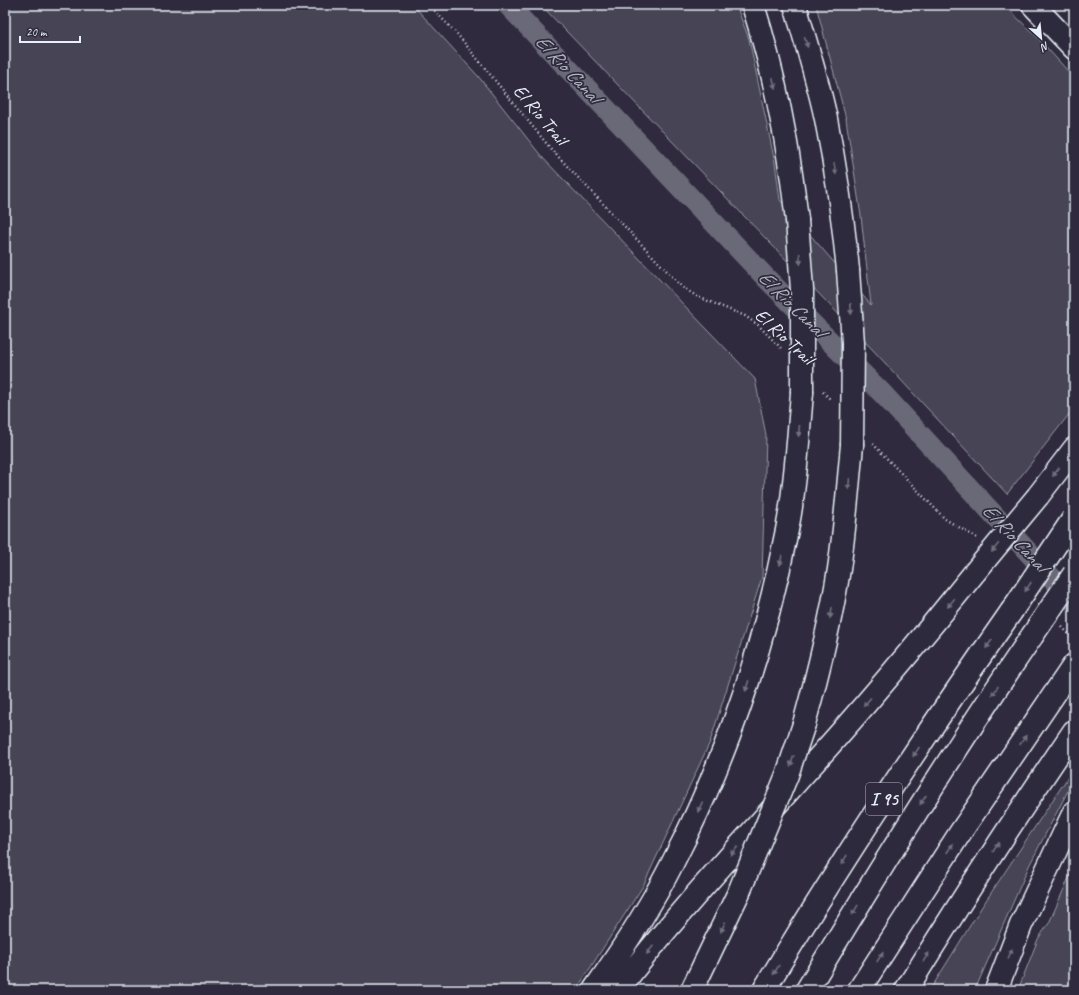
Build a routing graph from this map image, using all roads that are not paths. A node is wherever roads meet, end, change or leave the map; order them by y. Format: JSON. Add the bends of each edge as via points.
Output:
{"nodes":[{"id":1,"x":753,"y":5,"type":"edge"},
{"id":2,"x":795,"y":5,"type":"edge"},
{"id":3,"x":1033,"y":5,"type":"edge"},
{"id":4,"x":1074,"y":48,"type":"edge"},
{"id":5,"x":1074,"y":449,"type":"edge"},
{"id":6,"x":1074,"y":518,"type":"edge"},
{"id":7,"x":1074,"y":574,"type":"edge"},
{"id":8,"x":1071,"y":669,"type":"edge"},
{"id":9,"x":1074,"y":731,"type":"edge"},
{"id":10,"x":1074,"y":812,"type":"edge"},
{"id":11,"x":594,"y":990,"type":"edge"},
{"id":12,"x":618,"y":990,"type":"edge"},
{"id":13,"x":692,"y":990,"type":"edge"},
{"id":14,"x":764,"y":990,"type":"edge"},
{"id":15,"x":807,"y":990,"type":"edge"},
{"id":16,"x":859,"y":990,"type":"edge"},
{"id":17,"x":906,"y":990,"type":"edge"},
{"id":18,"x":996,"y":990,"type":"edge"}],
"edges":[{"from":1,"to":11,"type":"highway","one_way":true,"bridge":true,"via":[[780,111],[793,184],[810,390],[787,529],[769,613],[743,701],[708,788],[672,866]]},
{"from":2,"to":13,"type":"highway","one_way":true,"bridge":true,"via":[[826,118],[838,189],[848,270],[860,442],[845,518],[839,571],[804,724],[739,892]]},
{"from":3,"to":4,"type":"highway"},
{"from":5,"to":12,"type":"highway","one_way":true,"bridge":true,"via":[[946,609],[827,748],[683,909]]},
{"from":6,"to":14,"type":"highway","number":"I 95","one_way":true,"bridge":true,"via":[[877,809]]},
{"from":7,"to":15,"type":"highway","one_way":true,"bridge":true,"via":[[909,823]]},
{"from":16,"to":8,"type":"highway","one_way":true,"via":[[960,833]]},
{"from":17,"to":9,"type":"highway","one_way":true,"via":[[953,912]]},
{"from":18,"to":10,"type":"highway","one_way":true,"via":[[1021,925]]}]}
